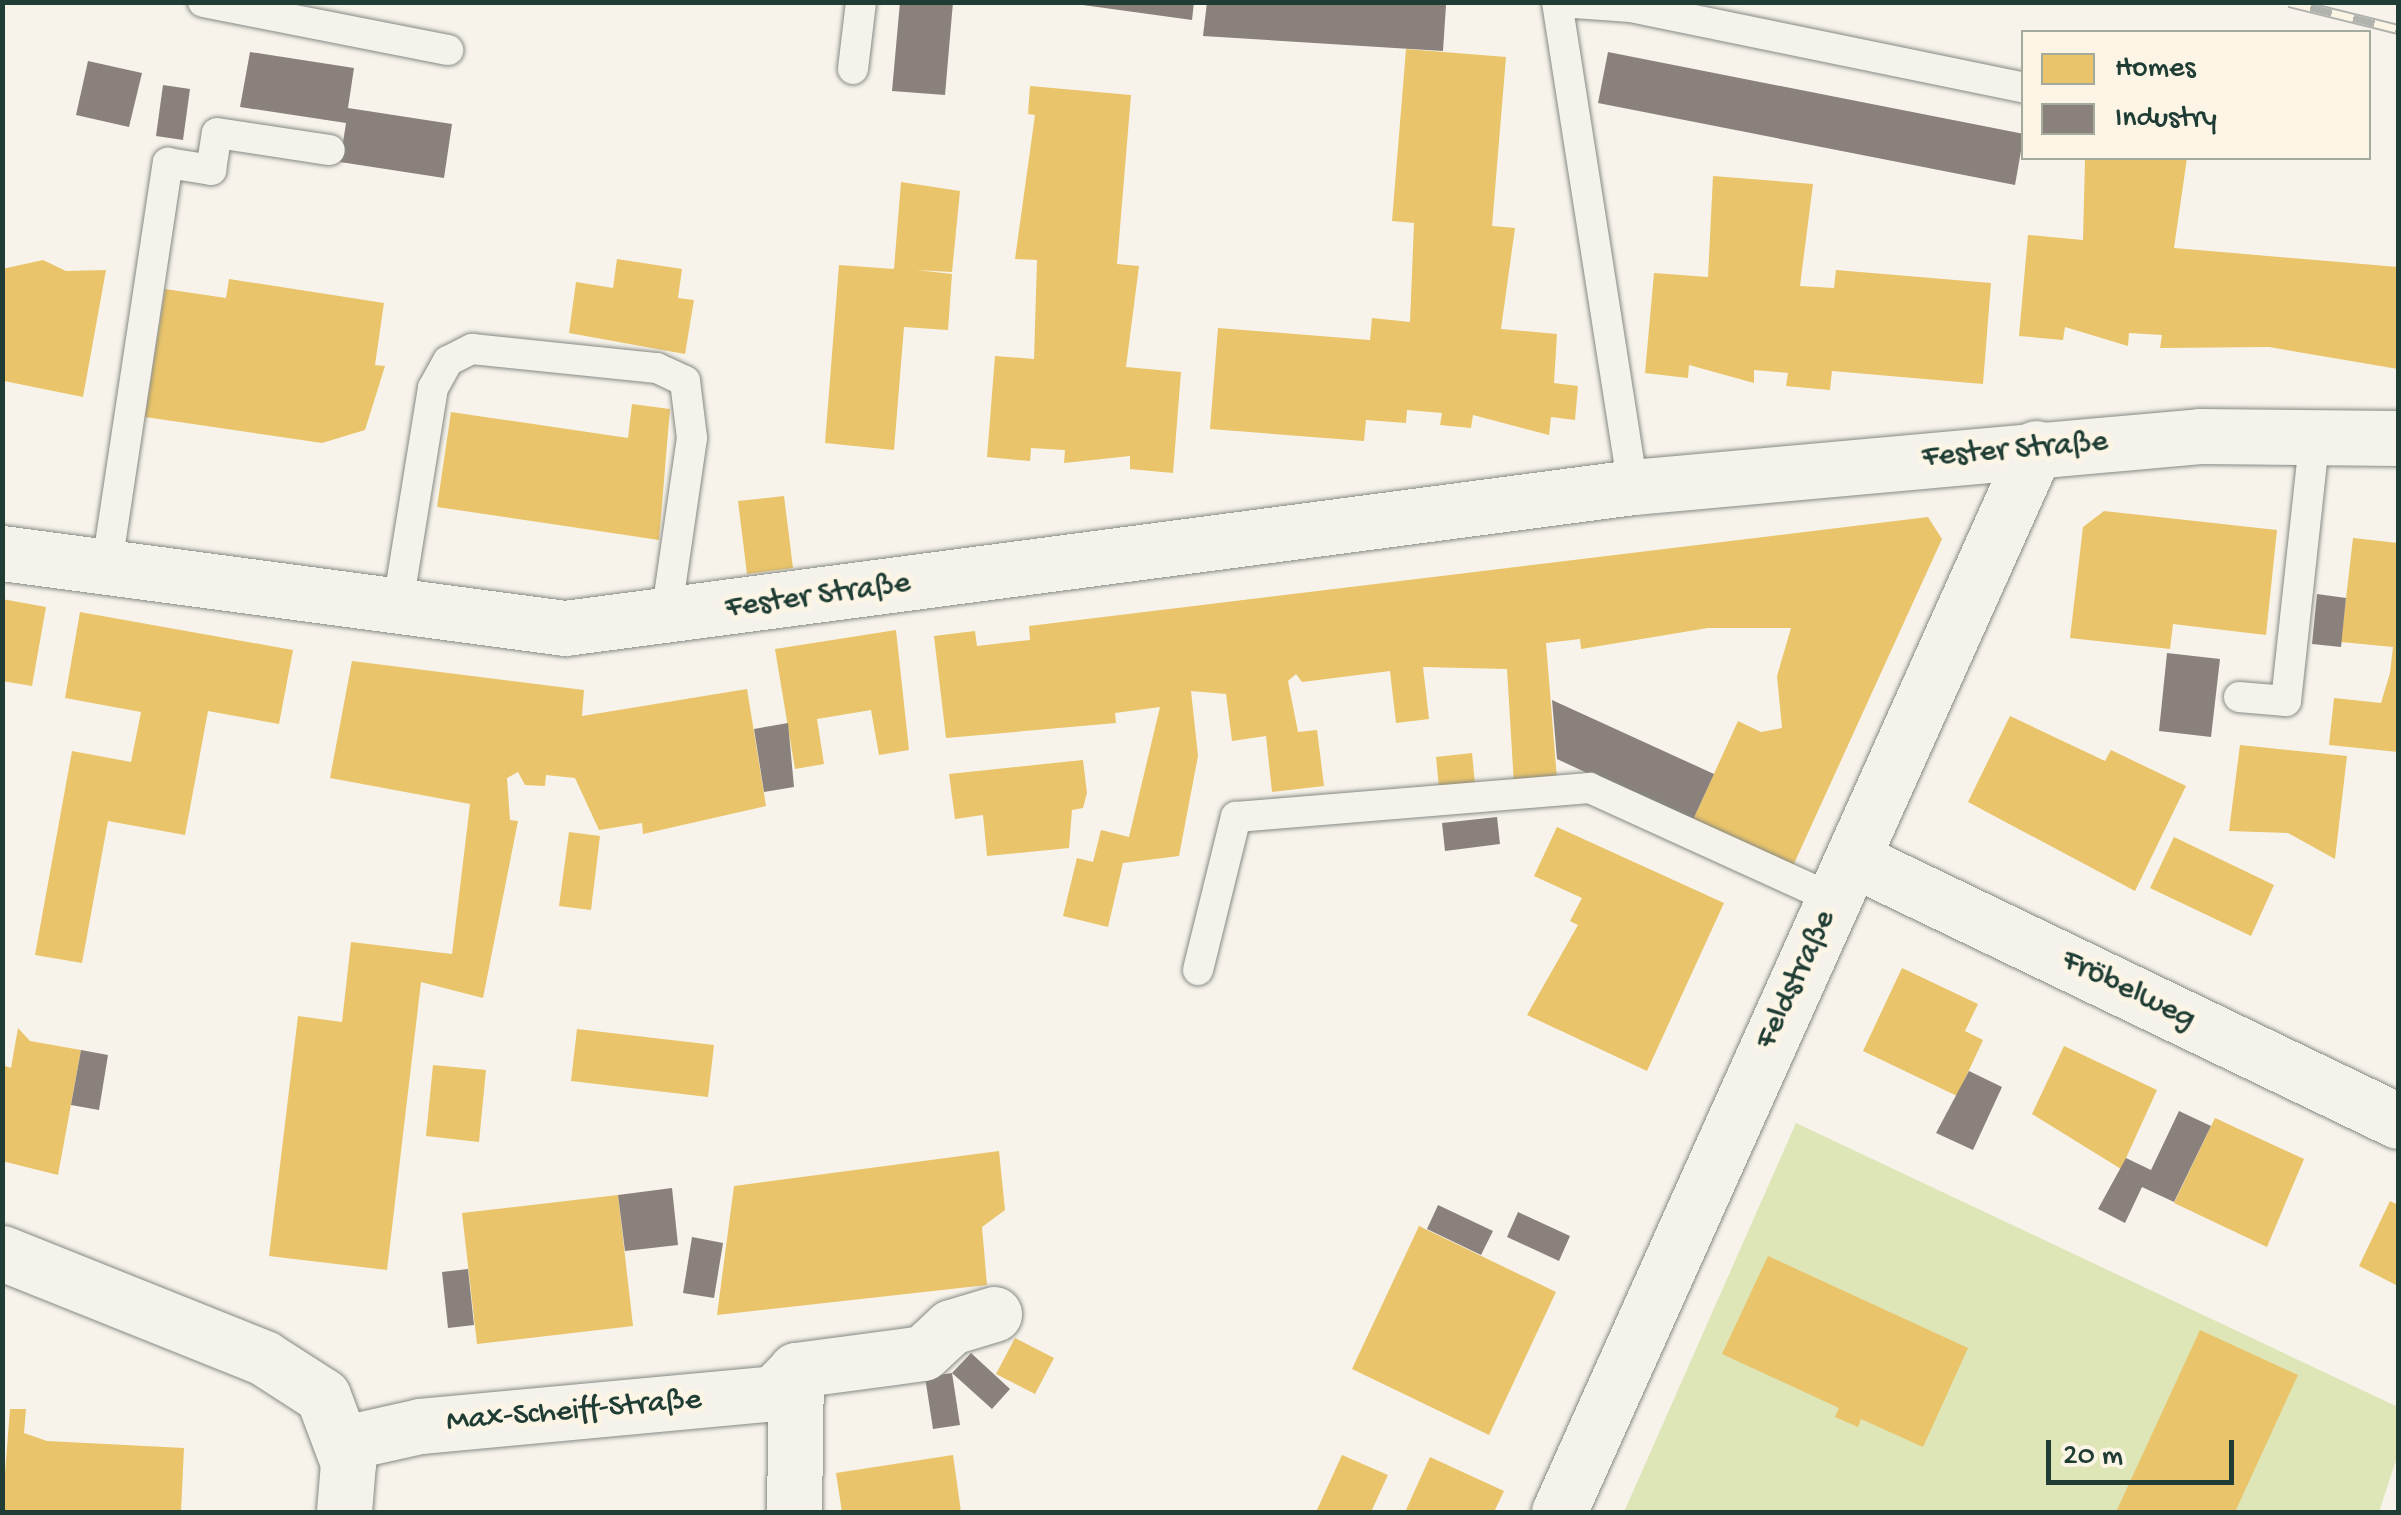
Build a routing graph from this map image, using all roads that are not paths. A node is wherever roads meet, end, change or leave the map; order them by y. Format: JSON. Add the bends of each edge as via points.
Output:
{"nodes":[{"id":1,"x":203,"y":2,"type":"edge"},
{"id":2,"x":861,"y":2,"type":"edge"},
{"id":3,"x":1559,"y":2,"type":"edge"},
{"id":4,"x":448,"y":50,"type":"dead end"},
{"id":5,"x":854,"y":70,"type":"dead end"},
{"id":6,"x":2021,"y":87,"type":"edge"},
{"id":7,"x":330,"y":150,"type":"dead end"},
{"id":8,"x":2315,"y":434,"type":"junction"},
{"id":9,"x":2398,"y":438,"type":"edge"},
{"id":10,"x":2036,"y":448,"type":"junction"},
{"id":11,"x":1633,"y":486,"type":"junction"},
{"id":12,"x":2,"y":554,"type":"edge"},
{"id":13,"x":106,"y":571,"type":"junction"},
{"id":14,"x":397,"y":610,"type":"junction"},
{"id":15,"x":666,"y":616,"type":"junction"},
{"id":16,"x":2239,"y":697,"type":"dead end"},
{"id":17,"x":1846,"y":880,"type":"junction"},
{"id":18,"x":1198,"y":970,"type":"dead end"},
{"id":19,"x":2398,"y":1121,"type":"edge"},
{"id":20,"x":2,"y":1252,"type":"edge"},
{"id":21,"x":994,"y":1314,"type":"dead end"},
{"id":22,"x":796,"y":1370,"type":"junction"},
{"id":23,"x":344,"y":1443,"type":"junction"},
{"id":24,"x":344,"y":1512,"type":"edge"},
{"id":25,"x":794,"y":1512,"type":"edge"},
{"id":26,"x":1559,"y":1512,"type":"edge"}],
"edges":[{"from":1,"to":4,"type":"lane"},
{"from":2,"to":5,"type":"lane"},
{"from":3,"to":6,"type":"lane","via":[[1631,6]]},
{"from":3,"to":11,"type":"lane"},
{"from":7,"to":13,"type":"lane","via":[[216,132],[211,170],[168,163]]},
{"from":8,"to":9,"type":"street","name":"Fester Straße"},
{"from":8,"to":10,"type":"street","name":"Fester Straße"},
{"from":8,"to":16,"type":"lane","via":[[2286,701]]},
{"from":10,"to":11,"type":"street","name":"Fester Straße"},
{"from":10,"to":17,"type":"street","name":"Feldstraße"},
{"from":11,"to":15,"type":"street","name":"Fester Straße"},
{"from":12,"to":13,"type":"street","name":"Fester Straße"},
{"from":13,"to":14,"type":"street","name":"Fester Straße"},
{"from":14,"to":15,"type":"street","name":"Fester Straße","via":[[565,628]]},
{"from":14,"to":15,"type":"lane","via":[[433,388],[448,361],[472,349],[656,368],[686,381],[692,438]]},
{"from":17,"to":18,"type":"lane","via":[[1590,788],[1236,818]]},
{"from":17,"to":19,"type":"street","name":"Fröbelweg"},
{"from":17,"to":26,"type":"street","name":"Feldstraße"},
{"from":20,"to":23,"type":"street","via":[[264,1358],[323,1396]]},
{"from":21,"to":22,"type":"street","name":"Max-Scheiff-Straße","via":[[951,1327],[923,1353]]},
{"from":22,"to":23,"type":"street","name":"Max-Scheiff-Straße","via":[[774,1393],[420,1426]]},
{"from":22,"to":25,"type":"street"},
{"from":23,"to":24,"type":"street"}]}
